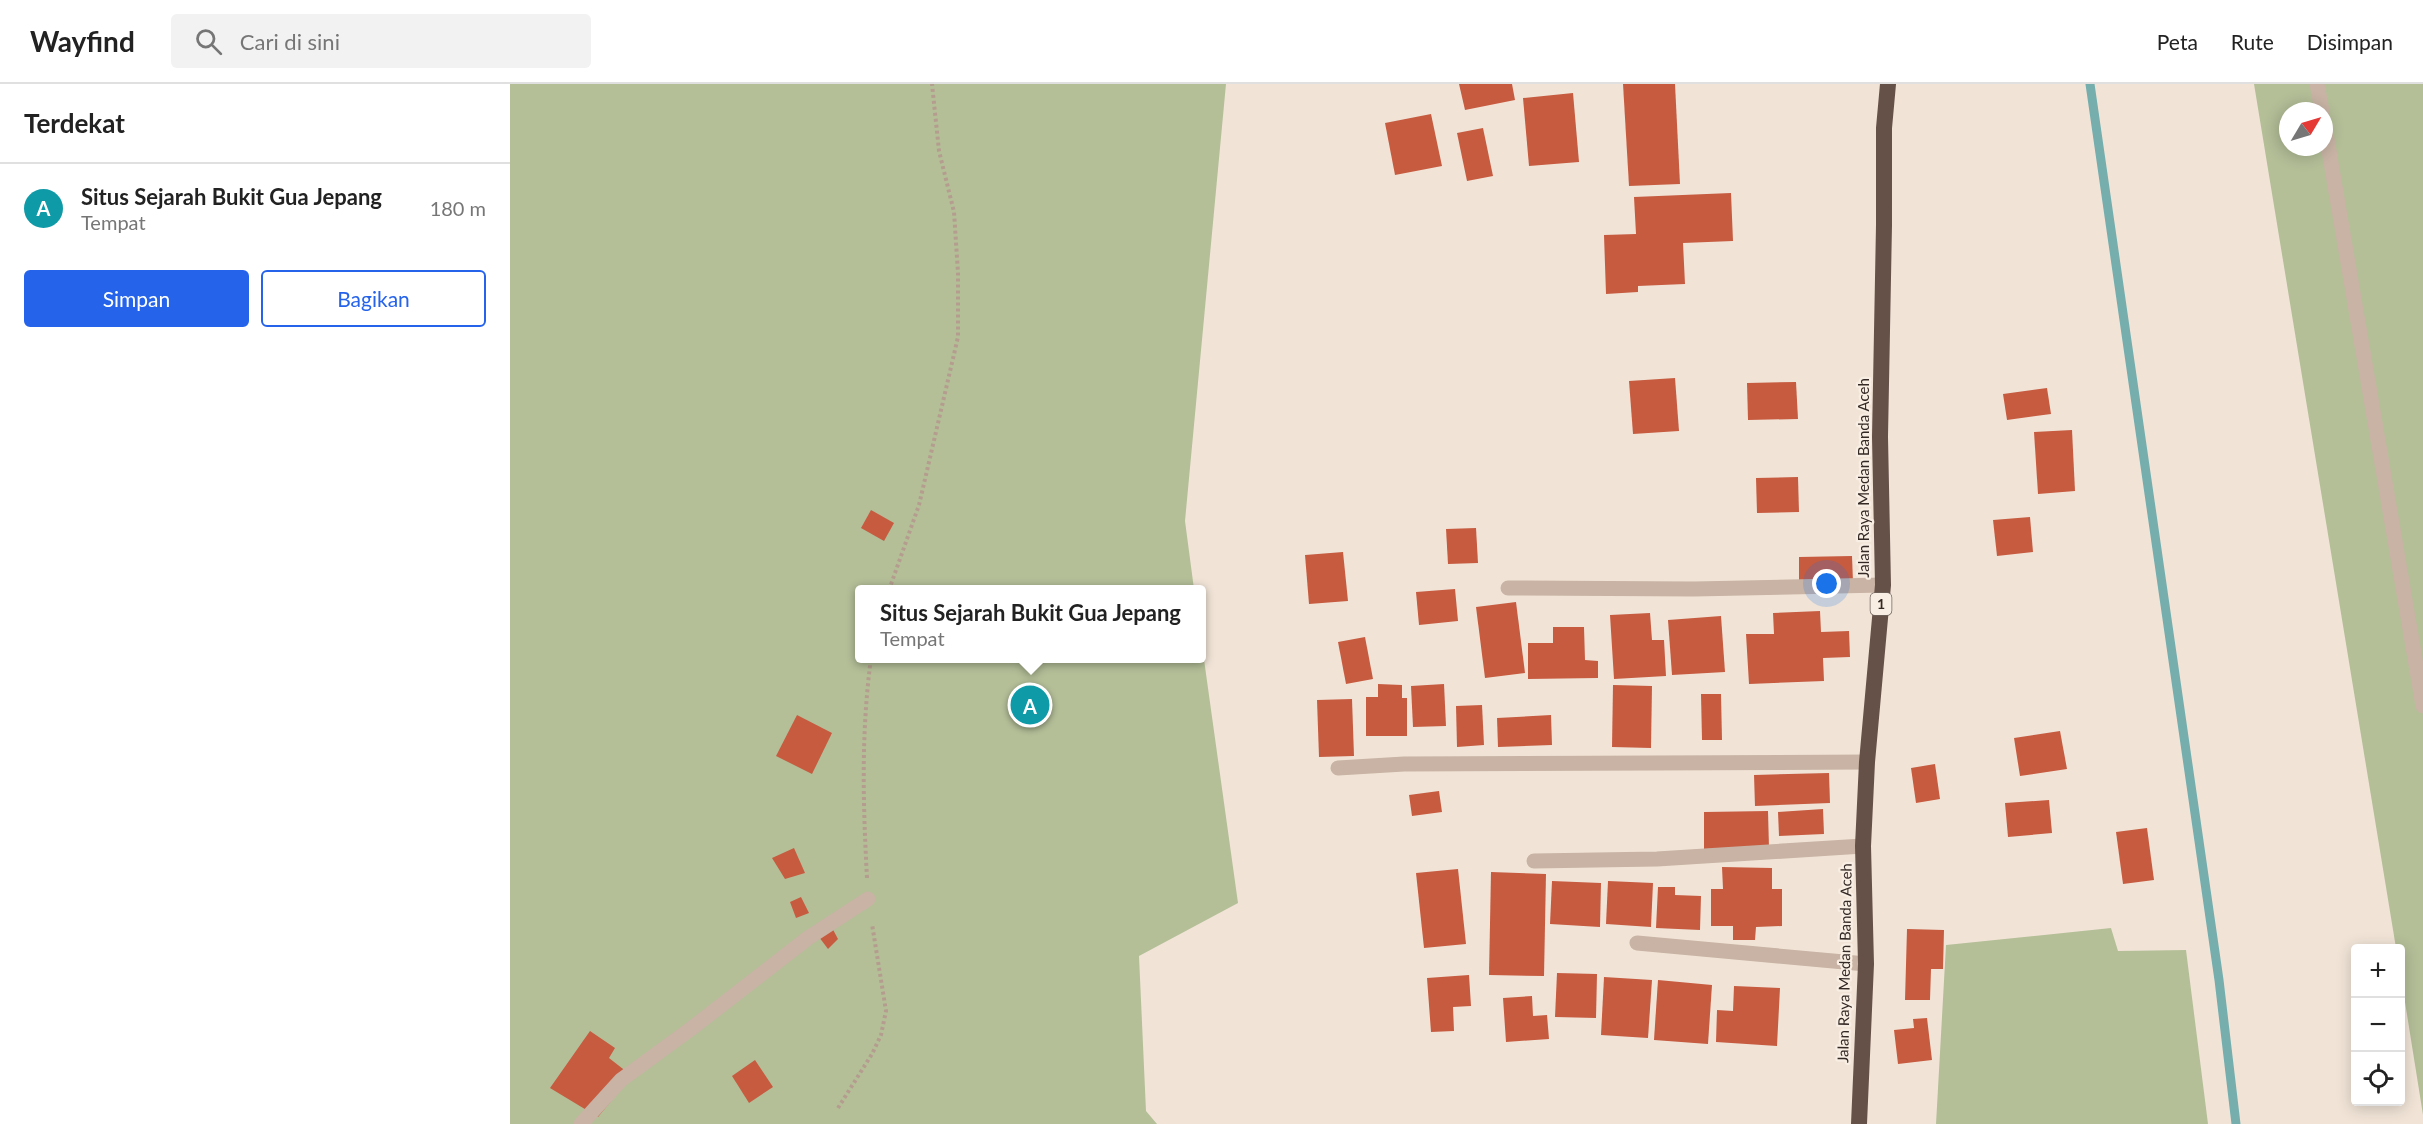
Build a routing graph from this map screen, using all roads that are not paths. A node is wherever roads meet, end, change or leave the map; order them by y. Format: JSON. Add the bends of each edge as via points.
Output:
{"nodes":[{"id":1,"x":1888,"y":84,"type":"edge"},
{"id":2,"x":2317,"y":84,"type":"edge"},
{"id":3,"x":2320,"y":102,"type":"edge"},
{"id":4,"x":2330,"y":156,"type":"edge"},
{"id":5,"x":1883,"y":585,"type":"junction"},
{"id":6,"x":1508,"y":588,"type":"dead end"},
{"id":7,"x":2423,"y":706,"type":"edge"},
{"id":8,"x":1868,"y":762,"type":"junction"},
{"id":9,"x":1338,"y":768,"type":"dead end"},
{"id":10,"x":1863,"y":846,"type":"junction"},
{"id":11,"x":1534,"y":861,"type":"dead end"},
{"id":12,"x":868,"y":898,"type":"dead end"},
{"id":13,"x":1637,"y":943,"type":"dead end"},
{"id":14,"x":1866,"y":964,"type":"junction"},
{"id":15,"x":581,"y":1124,"type":"edge"},
{"id":16,"x":1859,"y":1124,"type":"edge"}],
"edges":[{"from":1,"to":5,"type":"highway","name":"Jalan Raya Medan Banda Aceh","number":"1","via":[[1884,128],[1880,437]]},
{"from":2,"to":3,"type":"street"},
{"from":4,"to":7,"type":"street"},
{"from":5,"to":6,"type":"street"},
{"from":5,"to":8,"type":"highway","name":"Jalan Raya Medan Banda Aceh","number":"1"},
{"from":8,"to":9,"type":"street","via":[[1404,764]]},
{"from":8,"to":10,"type":"highway","name":"Jalan Raya Medan Banda Aceh","number":"1"},
{"from":10,"to":11,"type":"street","via":[[1657,859]]},
{"from":10,"to":14,"type":"highway","name":"Jalan Raya Medan Banda Aceh","number":"1"},
{"from":12,"to":15,"type":"street","via":[[808,938],[621,1080]]},
{"from":13,"to":14,"type":"street"},
{"from":14,"to":16,"type":"highway","name":"Jalan Raya Medan Banda Aceh","number":"1"}]}
